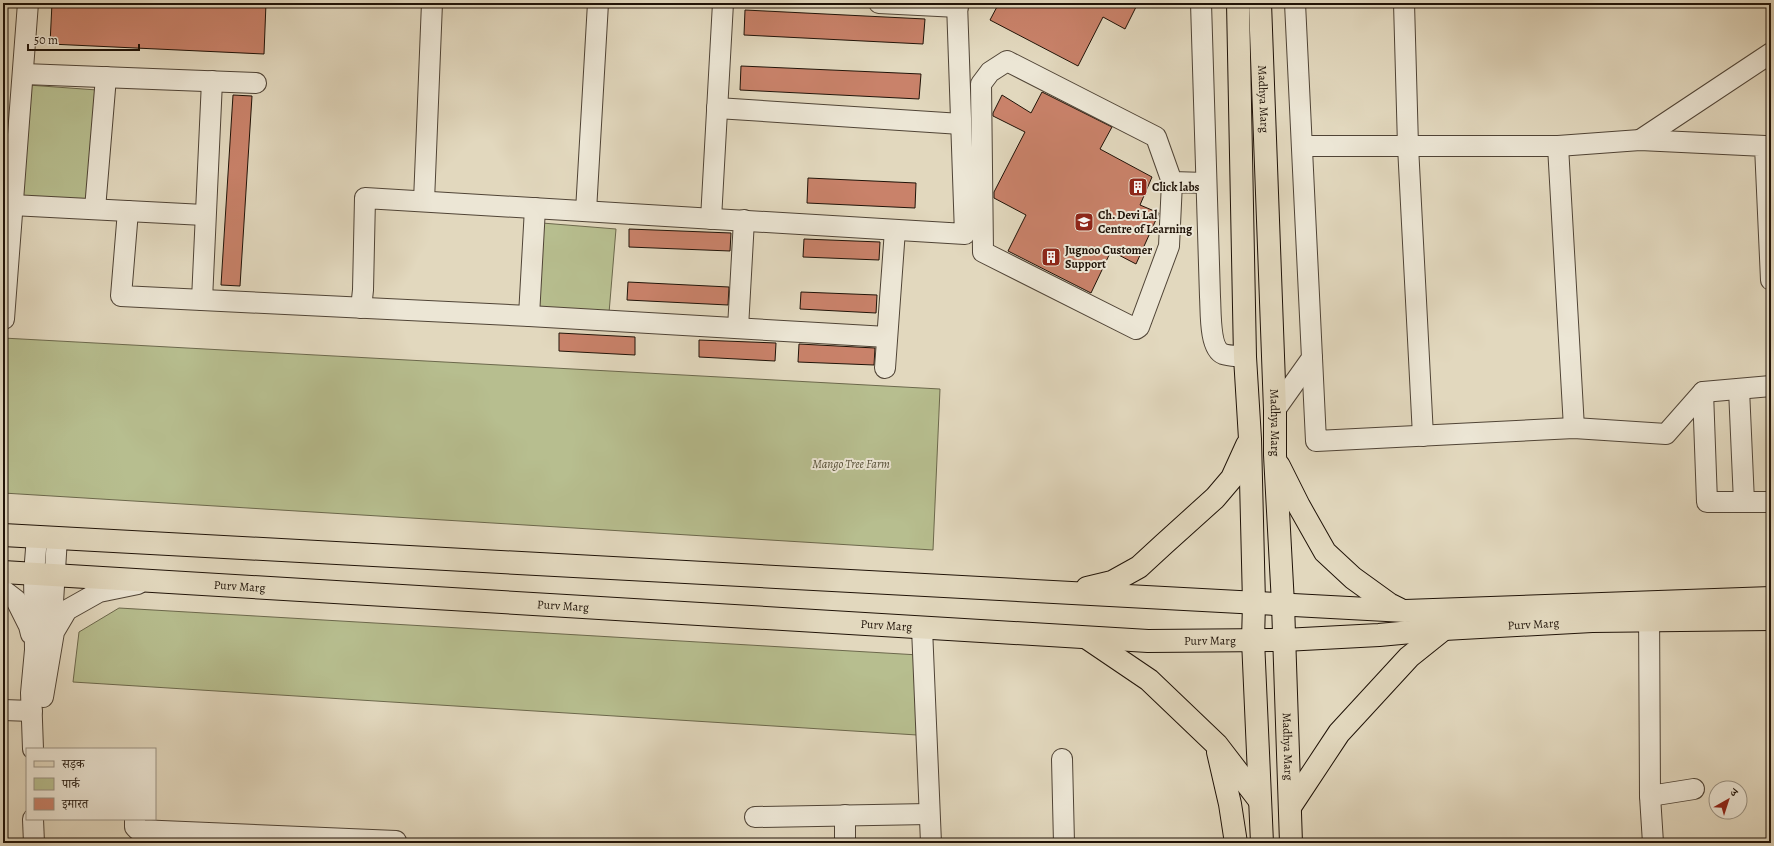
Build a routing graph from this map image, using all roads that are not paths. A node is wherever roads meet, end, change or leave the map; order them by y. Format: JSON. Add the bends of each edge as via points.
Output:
{"nodes":[{"id":1,"x":28,"y":3,"type":"edge"},
{"id":2,"x":432,"y":3,"type":"edge"},
{"id":3,"x":598,"y":3,"type":"edge"},
{"id":4,"x":723,"y":3,"type":"edge"},
{"id":5,"x":879,"y":3,"type":"edge"},
{"id":6,"x":1201,"y":3,"type":"edge"},
{"id":7,"x":1238,"y":3,"type":"edge"},
{"id":8,"x":1260,"y":3,"type":"edge"},
{"id":9,"x":1295,"y":3,"type":"edge"},
{"id":10,"x":1404,"y":3,"type":"edge"},
{"id":11,"x":957,"y":5,"type":"edge"},
{"id":12,"x":1771,"y":53,"type":"edge"},
{"id":13,"x":24,"y":74,"type":"junction"},
{"id":14,"x":106,"y":77,"type":"junction"},
{"id":15,"x":212,"y":81,"type":"junction"},
{"id":16,"x":256,"y":83,"type":"dead end"},
{"id":17,"x":718,"y":108,"type":"junction"},
{"id":18,"x":961,"y":124,"type":"junction"},
{"id":19,"x":1640,"y":140,"type":"junction"},
{"id":20,"x":1302,"y":146,"type":"junction"},
{"id":21,"x":1408,"y":146,"type":"junction"},
{"id":22,"x":1558,"y":146,"type":"junction"},
{"id":23,"x":1172,"y":182,"type":"junction"},
{"id":24,"x":1206,"y":183,"type":"junction"},
{"id":25,"x":424,"y":201,"type":"junction"},
{"id":26,"x":12,"y":205,"type":"junction"},
{"id":27,"x":535,"y":208,"type":"junction"},
{"id":28,"x":95,"y":209,"type":"junction"},
{"id":29,"x":128,"y":211,"type":"junction"},
{"id":30,"x":586,"y":211,"type":"junction"},
{"id":31,"x":204,"y":215,"type":"junction"},
{"id":32,"x":711,"y":218,"type":"junction"},
{"id":33,"x":744,"y":220,"type":"junction"},
{"id":34,"x":895,"y":230,"type":"junction"},
{"id":35,"x":1771,"y":280,"type":"edge"},
{"id":36,"x":202,"y":300,"type":"junction"},
{"id":37,"x":361,"y":308,"type":"junction"},
{"id":38,"x":529,"y":316,"type":"junction"},
{"id":39,"x":4,"y":319,"type":"edge"},
{"id":40,"x":738,"y":328,"type":"junction"},
{"id":41,"x":887,"y":337,"type":"junction"},
{"id":42,"x":1245,"y":357,"type":"junction"},
{"id":43,"x":1312,"y":358,"type":"junction"},
{"id":44,"x":885,"y":368,"type":"dead end"},
{"id":45,"x":1771,"y":386,"type":"edge"},
{"id":46,"x":1739,"y":389,"type":"junction"},
{"id":47,"x":1703,"y":392,"type":"junction"},
{"id":48,"x":1275,"y":410,"type":"junction"},
{"id":49,"x":1574,"y":428,"type":"junction"},
{"id":50,"x":1423,"y":436,"type":"junction"},
{"id":51,"x":1250,"y":439,"type":"junction"},
{"id":52,"x":1275,"y":456,"type":"junction"},
{"id":53,"x":1744,"y":502,"type":"junction"},
{"id":54,"x":1771,"y":502,"type":"edge"},
{"id":55,"x":3,"y":535,"type":"edge"},
{"id":56,"x":47,"y":538,"type":"junction"},
{"id":57,"x":3,"y":572,"type":"edge"},
{"id":58,"x":45,"y":575,"type":"junction"},
{"id":59,"x":149,"y":581,"type":"junction"},
{"id":60,"x":3,"y":590,"type":"edge"},
{"id":61,"x":1068,"y":593,"type":"junction"},
{"id":62,"x":1771,"y":598,"type":"edge"},
{"id":63,"x":1254,"y":603,"type":"junction"},
{"id":64,"x":1283,"y":604,"type":"junction"},
{"id":65,"x":1405,"y":611,"type":"junction"},
{"id":66,"x":1649,"y":612,"type":"junction"},
{"id":67,"x":1771,"y":619,"type":"edge"},
{"id":68,"x":922,"y":628,"type":"junction"},
{"id":69,"x":1444,"y":629,"type":"junction"},
{"id":70,"x":1087,"y":638,"type":"junction"},
{"id":71,"x":1253,"y":640,"type":"junction"},
{"id":72,"x":1284,"y":640,"type":"junction"},
{"id":73,"x":42,"y":651,"type":"junction"},
{"id":74,"x":3,"y":710,"type":"edge"},
{"id":75,"x":32,"y":711,"type":"junction"},
{"id":76,"x":1217,"y":745,"type":"junction"},
{"id":77,"x":33,"y":748,"type":"edge"},
{"id":78,"x":1062,"y":759,"type":"dead end"},
{"id":79,"x":1694,"y":789,"type":"dead end"},
{"id":80,"x":1650,"y":796,"type":"junction"},
{"id":81,"x":1260,"y":801,"type":"junction"},
{"id":82,"x":1290,"y":807,"type":"junction"},
{"id":83,"x":929,"y":814,"type":"junction"},
{"id":84,"x":845,"y":815,"type":"junction"},
{"id":85,"x":755,"y":817,"type":"dead end"},
{"id":86,"x":34,"y":820,"type":"edge"},
{"id":87,"x":135,"y":820,"type":"edge"},
{"id":88,"x":396,"y":841,"type":"dead end"},
{"id":89,"x":34,"y":843,"type":"edge"},
{"id":90,"x":845,"y":843,"type":"edge"},
{"id":91,"x":930,"y":843,"type":"edge"},
{"id":92,"x":1064,"y":843,"type":"edge"},
{"id":93,"x":1236,"y":843,"type":"edge"},
{"id":94,"x":1262,"y":843,"type":"edge"},
{"id":95,"x":1291,"y":843,"type":"edge"},
{"id":96,"x":1653,"y":843,"type":"edge"}],
"edges":[{"from":1,"to":13,"type":"street"},
{"from":2,"to":25,"type":"street"},
{"from":3,"to":30,"type":"street"},
{"from":4,"to":17,"type":"street"},
{"from":5,"to":11,"type":"street"},
{"from":6,"to":24,"type":"street"},
{"from":7,"to":42,"type":"main road","name":"Madhya Marg"},
{"from":8,"to":48,"type":"main road","name":"Madhya Marg"},
{"from":9,"to":20,"type":"street"},
{"from":10,"to":21,"type":"street"},
{"from":11,"to":18,"type":"street"},
{"from":12,"to":19,"type":"street"},
{"from":13,"to":14,"type":"street"},
{"from":13,"to":26,"type":"street"},
{"from":14,"to":15,"type":"street"},
{"from":14,"to":28,"type":"street"},
{"from":15,"to":16,"type":"street"},
{"from":15,"to":31,"type":"street"},
{"from":17,"to":18,"type":"street"},
{"from":17,"to":32,"type":"street"},
{"from":18,"to":34,"type":"street","via":[[965,234]]},
{"from":19,"to":22,"type":"street"},
{"from":19,"to":35,"type":"street","via":[[1765,146]]},
{"from":20,"to":21,"type":"street"},
{"from":20,"to":43,"type":"street"},
{"from":21,"to":22,"type":"street"},
{"from":21,"to":50,"type":"street"},
{"from":22,"to":49,"type":"street"},
{"from":23,"to":23,"type":"street","via":[[1170,246],[1139,327],[1136,329],[983,252],[981,84],[990,72],[1007,61],[1156,137]]},
{"from":23,"to":24,"type":"street"},
{"from":24,"to":42,"type":"street","via":[[1213,341],[1224,354]]},
{"from":25,"to":27,"type":"street"},
{"from":25,"to":37,"type":"street","via":[[365,198]]},
{"from":26,"to":28,"type":"street"},
{"from":26,"to":39,"type":"street"},
{"from":27,"to":30,"type":"street"},
{"from":27,"to":38,"type":"street"},
{"from":28,"to":29,"type":"street"},
{"from":29,"to":31,"type":"street"},
{"from":29,"to":36,"type":"street","via":[[121,296]]},
{"from":30,"to":32,"type":"street"},
{"from":31,"to":36,"type":"street"},
{"from":32,"to":33,"type":"street"},
{"from":33,"to":34,"type":"street"},
{"from":33,"to":40,"type":"street"},
{"from":34,"to":41,"type":"street"},
{"from":36,"to":37,"type":"street"},
{"from":37,"to":38,"type":"street"},
{"from":38,"to":40,"type":"street"},
{"from":40,"to":41,"type":"street"},
{"from":41,"to":44,"type":"street"},
{"from":42,"to":51,"type":"main road","name":"Madhya Marg"},
{"from":43,"to":48,"type":"street"},
{"from":43,"to":50,"type":"street","via":[[1316,441]]},
{"from":45,"to":46,"type":"street"},
{"from":46,"to":47,"type":"street"},
{"from":46,"to":53,"type":"street"},
{"from":47,"to":49,"type":"street","via":[[1666,434]]},
{"from":47,"to":53,"type":"street","via":[[1707,502]]},
{"from":48,"to":52,"type":"main road","name":"Madhya Marg"},
{"from":49,"to":50,"type":"street"},
{"from":51,"to":61,"type":"main road","via":[[1232,478],[1215,498],[1139,567],[1112,582]]},
{"from":51,"to":63,"type":"main road","name":"Madhya Marg"},
{"from":52,"to":64,"type":"main road","name":"Madhya Marg"},
{"from":52,"to":65,"type":"main road","via":[[1325,552],[1353,578],[1390,604]]},
{"from":53,"to":54,"type":"street"},
{"from":55,"to":56,"type":"main road","name":"Purv Marg"},
{"from":56,"to":58,"type":"street"},
{"from":56,"to":61,"type":"main road","name":"Purv Marg"},
{"from":57,"to":58,"type":"main road","name":"Purv Marg"},
{"from":58,"to":59,"type":"main road","name":"Purv Marg"},
{"from":58,"to":73,"type":"street"},
{"from":59,"to":68,"type":"main road","name":"Purv Marg"},
{"from":59,"to":73,"type":"street","via":[[99,592],[67,610]]},
{"from":60,"to":73,"type":"street","via":[[16,600]]},
{"from":61,"to":63,"type":"main road","name":"Purv Marg"},
{"from":62,"to":66,"type":"main road","name":"Purv Marg"},
{"from":63,"to":64,"type":"main road","name":"Purv Marg"},
{"from":63,"to":71,"type":"main road","name":"Madhya Marg"},
{"from":64,"to":65,"type":"main road","name":"Purv Marg"},
{"from":64,"to":72,"type":"main road","name":"Madhya Marg"},
{"from":65,"to":66,"type":"main road","name":"Purv Marg"},
{"from":66,"to":67,"type":"main road","name":"Purv Marg"},
{"from":66,"to":69,"type":"main road","name":"Purv Marg","via":[[1592,621]]},
{"from":66,"to":80,"type":"street"},
{"from":68,"to":70,"type":"main road","name":"Purv Marg"},
{"from":68,"to":83,"type":"street"},
{"from":69,"to":72,"type":"main road","name":"Purv Marg"},
{"from":69,"to":82,"type":"main road","via":[[1409,657],[1339,733]]},
{"from":70,"to":71,"type":"main road","name":"Purv Marg","via":[[1148,642]]},
{"from":70,"to":76,"type":"main road","via":[[1149,680]]},
{"from":71,"to":72,"type":"main road","name":"Purv Marg"},
{"from":71,"to":81,"type":"main road","name":"Madhya Marg"},
{"from":72,"to":82,"type":"main road","name":"Madhya Marg"},
{"from":73,"to":75,"type":"street","via":[[31,692]]},
{"from":74,"to":75,"type":"street"},
{"from":75,"to":77,"type":"street"},
{"from":76,"to":81,"type":"main road"},
{"from":76,"to":93,"type":"main road"},
{"from":78,"to":92,"type":"street"},
{"from":79,"to":80,"type":"street"},
{"from":80,"to":96,"type":"street"},
{"from":81,"to":94,"type":"main road","name":"Madhya Marg"},
{"from":82,"to":95,"type":"main road","name":"Madhya Marg"},
{"from":83,"to":84,"type":"street"},
{"from":83,"to":91,"type":"street"},
{"from":84,"to":85,"type":"street"},
{"from":84,"to":90,"type":"street"},
{"from":86,"to":89,"type":"street"},
{"from":87,"to":88,"type":"street","via":[[134,827],[138,830]]}]}
